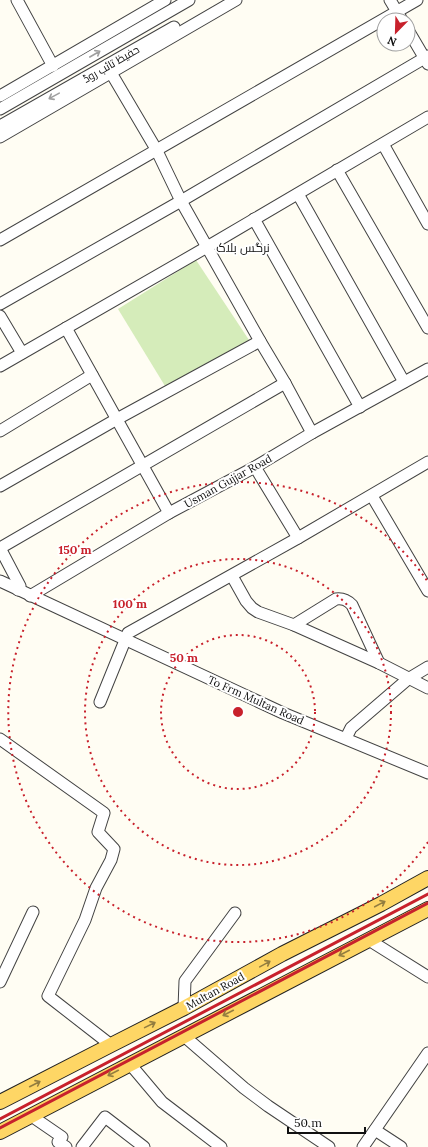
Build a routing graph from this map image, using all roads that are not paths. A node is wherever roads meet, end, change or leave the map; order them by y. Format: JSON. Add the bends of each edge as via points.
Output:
{"nodes":[{"id":1,"x":17,"y":0,"type":"edge"},
{"id":2,"x":165,"y":0,"type":"edge"},
{"id":3,"x":189,"y":0,"type":"edge"},
{"id":4,"x":222,"y":0,"type":"edge"},
{"id":5,"x":236,"y":0,"type":"edge"},
{"id":6,"x":390,"y":0,"type":"edge"},
{"id":7,"x":417,"y":0,"type":"edge"},
{"id":8,"x":397,"y":12,"type":"edge"},
{"id":9,"x":404,"y":12,"type":"edge"},
{"id":10,"x":376,"y":29,"type":"edge"},
{"id":11,"x":416,"y":43,"type":"edge"},
{"id":12,"x":427,"y":60,"type":"edge"},
{"id":13,"x":53,"y":66,"type":"junction"},
{"id":14,"x":109,"y":70,"type":"junction"},
{"id":15,"x":45,"y":76,"type":"junction"},
{"id":16,"x":0,"y":96,"type":"edge"},
{"id":17,"x":0,"y":108,"type":"edge"},
{"id":18,"x":427,"y":121,"type":"edge"},
{"id":19,"x":0,"y":126,"type":"edge"},
{"id":20,"x":0,"y":137,"type":"edge"},
{"id":21,"x":383,"y":144,"type":"junction"},
{"id":22,"x":156,"y":149,"type":"junction"},
{"id":23,"x":337,"y":170,"type":"junction"},
{"id":24,"x":298,"y":194,"type":"junction"},
{"id":25,"x":181,"y":201,"type":"junction"},
{"id":26,"x":254,"y":219,"type":"junction"},
{"id":27,"x":428,"y":224,"type":"edge"},
{"id":28,"x":0,"y":240,"type":"edge"},
{"id":29,"x":207,"y":247,"type":"junction"},
{"id":30,"x":0,"y":304,"type":"edge"},
{"id":31,"x":0,"y":316,"type":"edge"},
{"id":32,"x":66,"y":328,"type":"junction"},
{"id":33,"x":428,"y":328,"type":"edge"},
{"id":34,"x":260,"y":341,"type":"junction"},
{"id":35,"x":22,"y":353,"type":"junction"},
{"id":36,"x":0,"y":366,"type":"edge"},
{"id":37,"x":428,"y":369,"type":"edge"},
{"id":38,"x":92,"y":375,"type":"junction"},
{"id":39,"x":404,"y":382,"type":"junction"},
{"id":40,"x":285,"y":383,"type":"junction"},
{"id":41,"x":360,"y":406,"type":"junction"},
{"id":42,"x":117,"y":419,"type":"junction"},
{"id":43,"x":0,"y":431,"type":"edge"},
{"id":44,"x":312,"y":433,"type":"junction"},
{"id":45,"x":428,"y":462,"type":"edge"},
{"id":46,"x":143,"y":466,"type":"junction"},
{"id":47,"x":256,"y":467,"type":"junction"},
{"id":48,"x":0,"y":486,"type":"edge"},
{"id":49,"x":372,"y":496,"type":"junction"},
{"id":50,"x":169,"y":513,"type":"junction"},
{"id":51,"x":298,"y":538,"type":"junction"},
{"id":52,"x":0,"y":548,"type":"edge"},
{"id":53,"x":232,"y":576,"type":"junction"},
{"id":54,"x":0,"y":581,"type":"edge"},
{"id":55,"x":18,"y":590,"type":"junction"},
{"id":56,"x":428,"y":591,"type":"edge"},
{"id":57,"x":30,"y":596,"type":"junction"},
{"id":58,"x":294,"y":625,"type":"junction"},
{"id":59,"x":126,"y":640,"type":"junction"},
{"id":60,"x":379,"y":663,"type":"junction"},
{"id":61,"x":428,"y":667,"type":"edge"},
{"id":62,"x":408,"y":678,"type":"junction"},
{"id":63,"x":428,"y":688,"type":"edge"},
{"id":64,"x":100,"y":702,"type":"dead end"},
{"id":65,"x":346,"y":738,"type":"junction"},
{"id":66,"x":0,"y":739,"type":"edge"},
{"id":67,"x":428,"y":773,"type":"edge"},
{"id":68,"x":428,"y":878,"type":"edge"},
{"id":69,"x":428,"y":910,"type":"edge"},
{"id":70,"x":32,"y":912,"type":"dead end"},
{"id":71,"x":235,"y":913,"type":"dead end"},
{"id":72,"x":368,"y":940,"type":"junction"},
{"id":73,"x":428,"y":977,"type":"edge"},
{"id":74,"x":0,"y":982,"type":"edge"},
{"id":75,"x":184,"y":1008,"type":"junction"},
{"id":76,"x":184,"y":1036,"type":"junction"},
{"id":77,"x":111,"y":1045,"type":"junction"},
{"id":78,"x":428,"y":1053,"type":"edge"},
{"id":79,"x":130,"y":1064,"type":"junction"},
{"id":80,"x":0,"y":1102,"type":"edge"},
{"id":81,"x":30,"y":1115,"type":"junction"},
{"id":82,"x":375,"y":1130,"type":"junction"},
{"id":83,"x":0,"y":1132,"type":"edge"},
{"id":84,"x":66,"y":1147,"type":"edge"},
{"id":85,"x":82,"y":1147,"type":"edge"},
{"id":86,"x":144,"y":1147,"type":"edge"},
{"id":87,"x":221,"y":1147,"type":"edge"},
{"id":88,"x":330,"y":1147,"type":"edge"},
{"id":89,"x":363,"y":1147,"type":"edge"},
{"id":90,"x":401,"y":1147,"type":"edge"}],
"edges":[{"from":1,"to":13,"type":"street"},
{"from":2,"to":13,"type":"street"},
{"from":15,"to":3,"type":"street","name":"حفیظ تائب روڈ","one_way":true},
{"from":4,"to":14,"type":"street","name":"حفیظ تائب روڈ"},
{"from":5,"to":14,"type":"street"},
{"from":6,"to":8,"type":"street"},
{"from":7,"to":9,"type":"street"},
{"from":10,"to":22,"type":"street"},
{"from":11,"to":12,"type":"street"},
{"from":12,"to":25,"type":"street"},
{"from":13,"to":15,"type":"street"},
{"from":14,"to":19,"type":"street","name":"حفیظ تائب روڈ","one_way":true},
{"from":14,"to":20,"type":"street"},
{"from":14,"to":22,"type":"street"},
{"from":15,"to":16,"type":"street"},
{"from":15,"to":17,"type":"street","name":"حفیظ تائب روڈ"},
{"from":18,"to":21,"type":"street"},
{"from":21,"to":23,"type":"street"},
{"from":21,"to":27,"type":"street"},
{"from":22,"to":25,"type":"street"},
{"from":22,"to":28,"type":"street"},
{"from":23,"to":24,"type":"street"},
{"from":23,"to":33,"type":"street"},
{"from":24,"to":26,"type":"street"},
{"from":24,"to":39,"type":"street"},
{"from":25,"to":29,"type":"street"},
{"from":25,"to":30,"type":"street"},
{"from":26,"to":29,"type":"street"},
{"from":26,"to":41,"type":"street"},
{"from":29,"to":32,"type":"street"},
{"from":29,"to":34,"type":"street"},
{"from":31,"to":35,"type":"street"},
{"from":32,"to":35,"type":"street"},
{"from":32,"to":38,"type":"street"},
{"from":34,"to":40,"type":"street"},
{"from":34,"to":42,"type":"street"},
{"from":35,"to":36,"type":"street"},
{"from":37,"to":39,"type":"street","name":"Usman Gujjar Road"},
{"from":38,"to":42,"type":"street"},
{"from":38,"to":43,"type":"street"},
{"from":39,"to":41,"type":"street","name":"Usman Gujjar Road"},
{"from":40,"to":44,"type":"street"},
{"from":40,"to":46,"type":"street"},
{"from":41,"to":44,"type":"street","name":"Usman Gujjar Road"},
{"from":42,"to":46,"type":"street"},
{"from":42,"to":48,"type":"street"},
{"from":44,"to":47,"type":"street","name":"Usman Gujjar Road"},
{"from":45,"to":49,"type":"street"},
{"from":46,"to":50,"type":"street"},
{"from":46,"to":52,"type":"street"},
{"from":47,"to":50,"type":"street","name":"Usman Gujjar Road"},
{"from":47,"to":51,"type":"street"},
{"from":49,"to":51,"type":"street"},
{"from":49,"to":56,"type":"street"},
{"from":50,"to":57,"type":"street","name":"Usman Gujjar Road"},
{"from":51,"to":53,"type":"street"},
{"from":52,"to":55,"type":"street","via":[[20,586]]},
{"from":53,"to":58,"type":"street","via":[[252,608]]},
{"from":53,"to":59,"type":"street","via":[[128,633]]},
{"from":54,"to":55,"type":"street","name":"To Frm Multan Road"},
{"from":55,"to":57,"type":"street","name":"To Frm Multan Road"},
{"from":57,"to":59,"type":"street","name":"To Frm Multan Road"},
{"from":58,"to":60,"type":"street"},
{"from":58,"to":60,"type":"street","via":[[336,599],[348,601]]},
{"from":59,"to":64,"type":"street"},
{"from":59,"to":65,"type":"street","name":"To Frm Multan Road","via":[[283,713]]},
{"from":60,"to":62,"type":"street"},
{"from":61,"to":62,"type":"street"},
{"from":62,"to":63,"type":"street"},
{"from":62,"to":65,"type":"street","via":[[351,728]]},
{"from":65,"to":67,"type":"street","name":"To Frm Multan Road"},
{"from":66,"to":77,"type":"street","via":[[104,813],[98,832],[114,849],[111,860],[48,996]]},
{"from":75,"to":68,"type":"main road","name":"Multan Road","one_way":true},
{"from":69,"to":72,"type":"main road"},
{"from":70,"to":74,"type":"street"},
{"from":71,"to":75,"type":"street","via":[[186,981]]},
{"from":72,"to":73,"type":"street"},
{"from":72,"to":76,"type":"main road","one_way":true},
{"from":77,"to":75,"type":"main road","name":"Multan Road","one_way":true},
{"from":76,"to":79,"type":"main road"},
{"from":76,"to":88,"type":"street","via":[[244,1088]]},
{"from":80,"to":77,"type":"main road","name":"Multan Road","one_way":true},
{"from":78,"to":82,"type":"street"},
{"from":79,"to":81,"type":"main road","one_way":true},
{"from":79,"to":87,"type":"street","via":[[162,1102]]},
{"from":81,"to":83,"type":"main road"},
{"from":81,"to":84,"type":"street","via":[[62,1137],[58,1142]]},
{"from":82,"to":89,"type":"street"},
{"from":82,"to":90,"type":"street"},
{"from":85,"to":86,"type":"street","via":[[105,1117]]}]}
